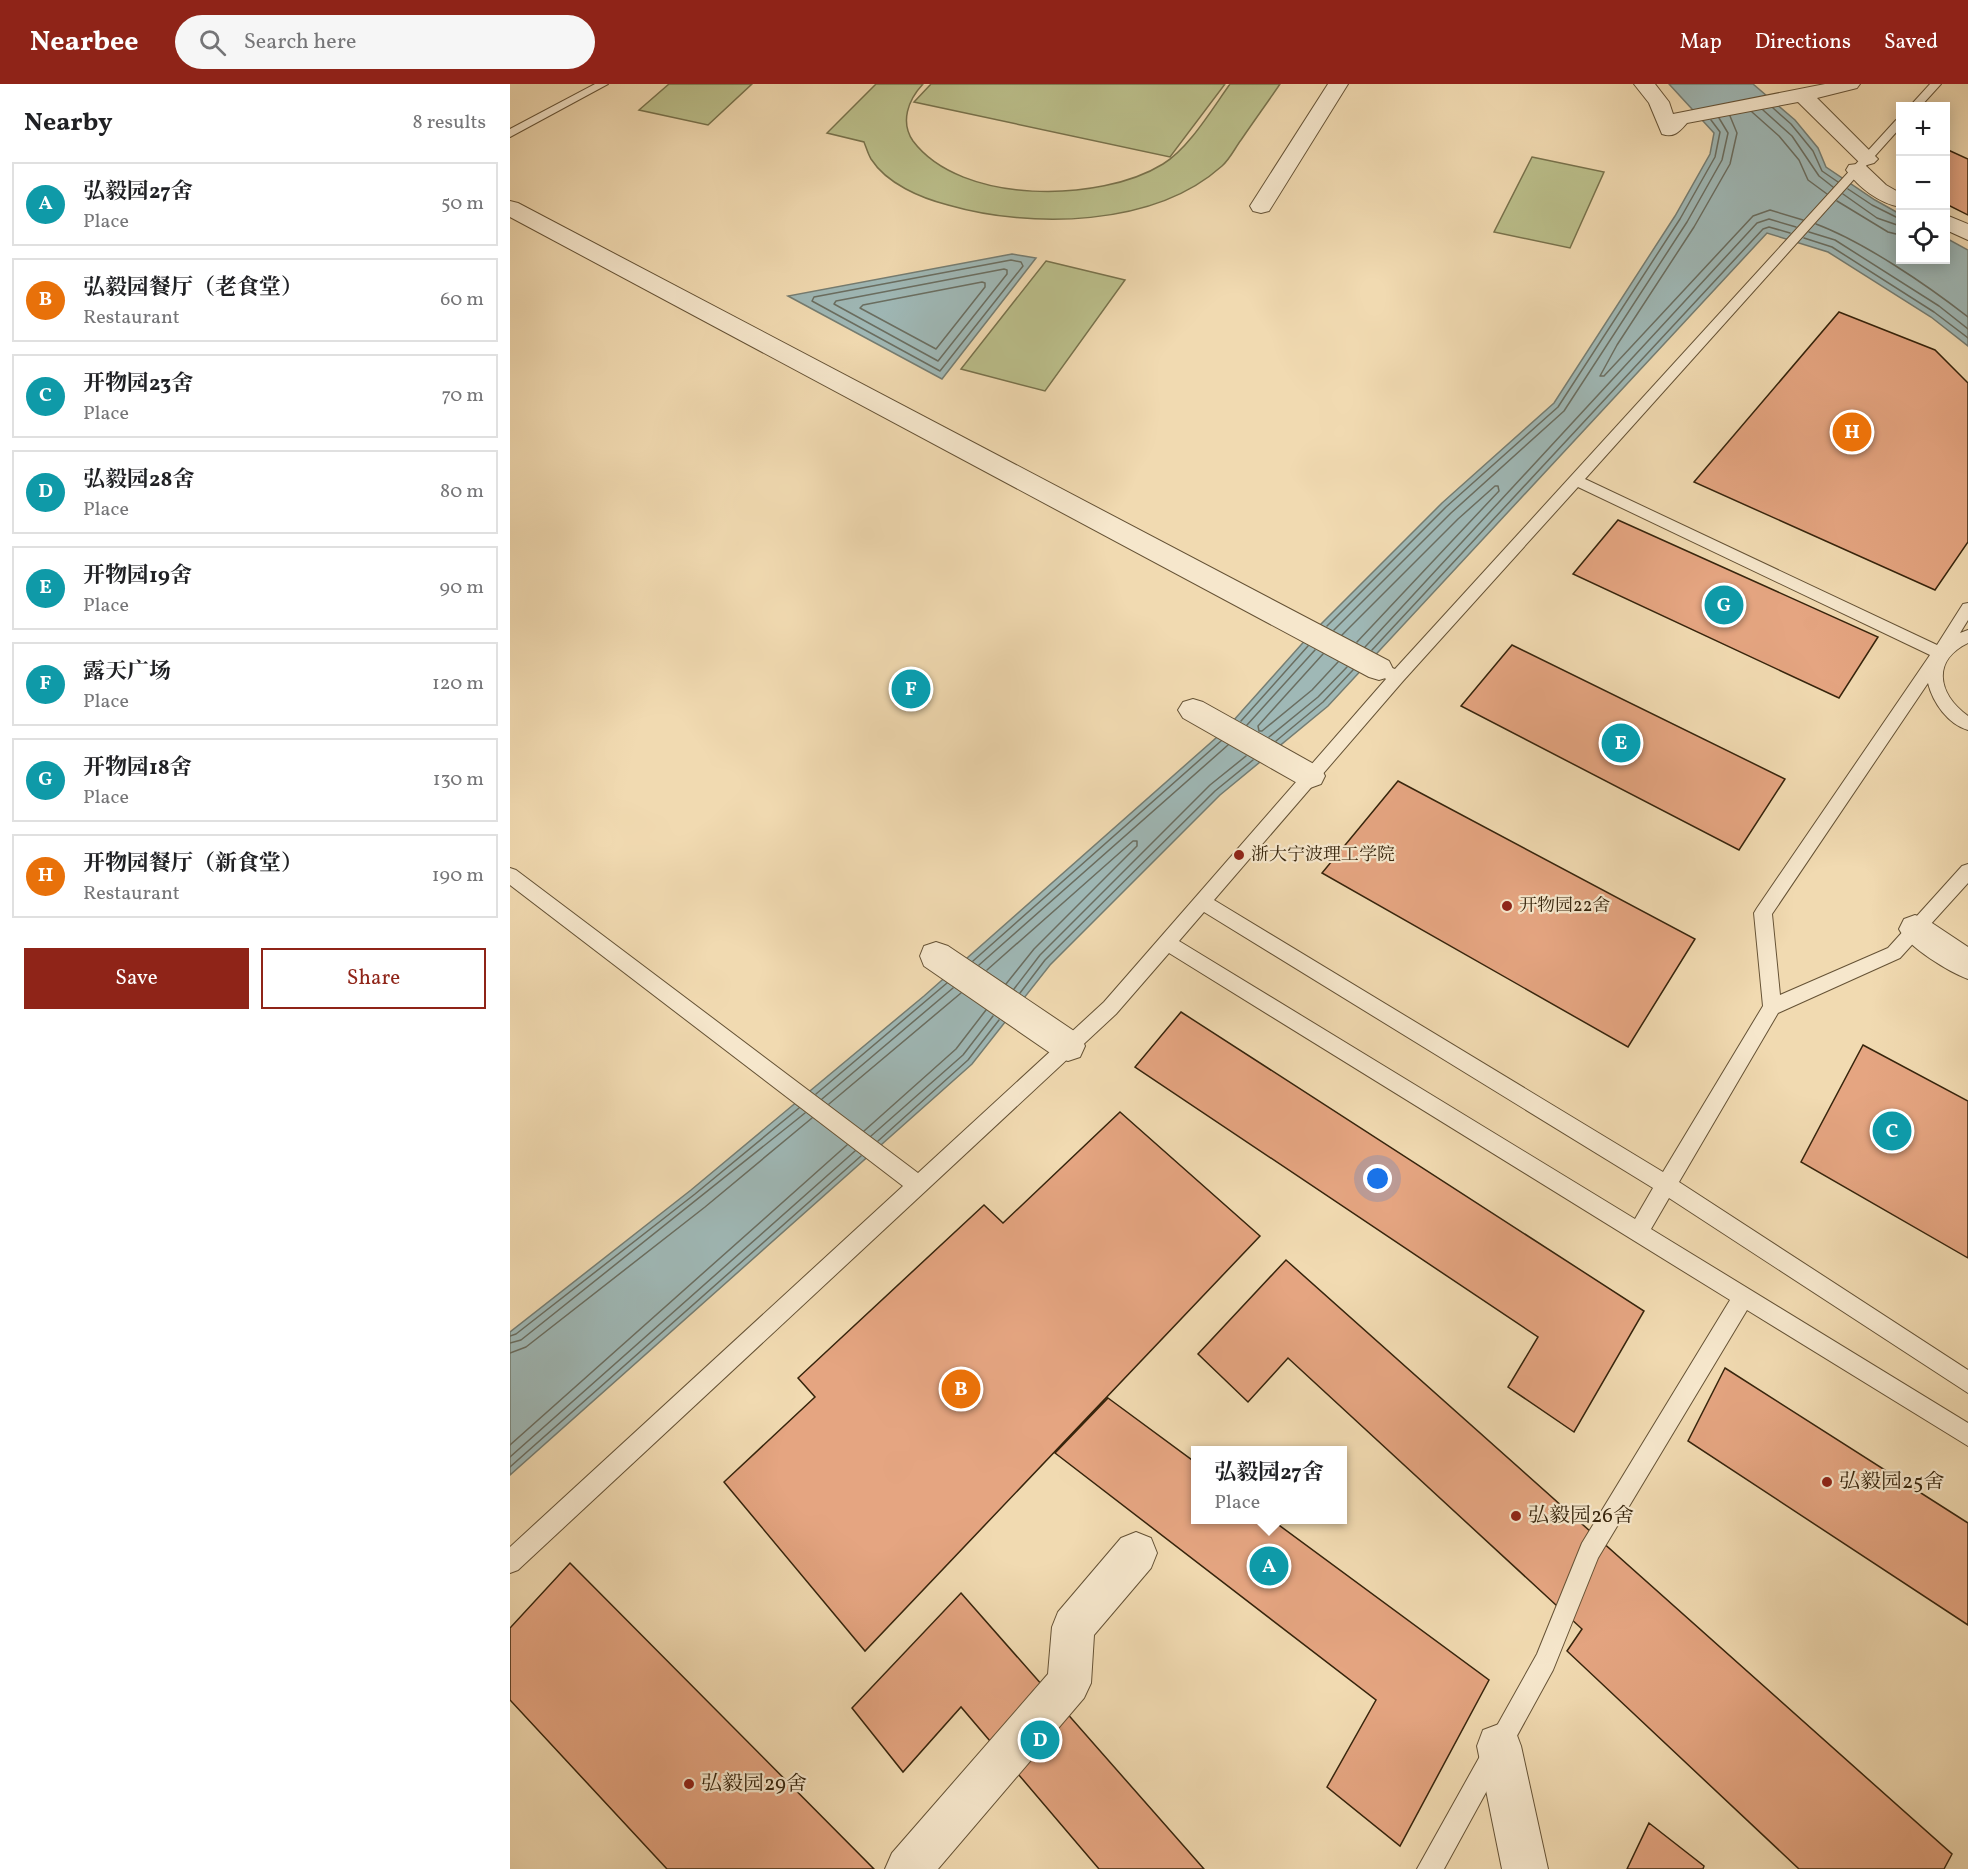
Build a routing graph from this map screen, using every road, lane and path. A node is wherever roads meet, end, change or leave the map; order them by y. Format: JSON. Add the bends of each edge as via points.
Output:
{"nodes":[{"id":1,"x":603,"y":84,"type":"edge"},
{"id":2,"x":1338,"y":84,"type":"edge"},
{"id":3,"x":1644,"y":84,"type":"edge"},
{"id":4,"x":1850,"y":84,"type":"edge"},
{"id":5,"x":1936,"y":84,"type":"edge"},
{"id":6,"x":1793,"y":98,"type":"junction"},
{"id":7,"x":1919,"y":102,"type":"edge"},
{"id":8,"x":1896,"y":127,"type":"edge"},
{"id":9,"x":510,"y":135,"type":"edge"},
{"id":10,"x":1862,"y":165,"type":"junction"},
{"id":11,"x":1896,"y":199,"type":"edge"},
{"id":12,"x":1261,"y":206,"type":"dead end"},
{"id":13,"x":510,"y":208,"type":"edge"},
{"id":14,"x":1950,"y":224,"type":"edge"},
{"id":15,"x":1968,"y":233,"type":"edge"},
{"id":16,"x":1576,"y":480,"type":"junction"},
{"id":17,"x":1968,"y":608,"type":"edge"},
{"id":18,"x":1968,"y":636,"type":"edge"},
{"id":19,"x":1940,"y":653,"type":"junction"},
{"id":20,"x":1388,"y":673,"type":"junction"},
{"id":21,"x":1193,"y":710,"type":"dead end"},
{"id":22,"x":1968,"y":724,"type":"edge"},
{"id":23,"x":1298,"y":769,"type":"junction"},
{"id":24,"x":1968,"y":871,"type":"edge"},
{"id":25,"x":510,"y":875,"type":"edge"},
{"id":26,"x":1202,"y":902,"type":"junction"},
{"id":27,"x":1915,"y":929,"type":"junction"},
{"id":28,"x":1166,"y":942,"type":"junction"},
{"id":29,"x":936,"y":957,"type":"dead end"},
{"id":30,"x":1968,"y":965,"type":"edge"},
{"id":31,"x":1772,"y":1007,"type":"junction"},
{"id":32,"x":1068,"y":1046,"type":"junction"},
{"id":33,"x":918,"y":1185,"type":"junction"},
{"id":34,"x":1666,"y":1185,"type":"junction"},
{"id":35,"x":1638,"y":1232,"type":"junction"},
{"id":36,"x":1743,"y":1297,"type":"junction"},
{"id":37,"x":1968,"y":1382,"type":"edge"},
{"id":38,"x":1968,"y":1435,"type":"edge"},
{"id":39,"x":1136,"y":1553,"type":"dead end"},
{"id":40,"x":510,"y":1562,"type":"edge"},
{"id":41,"x":1499,"y":1746,"type":"junction"},
{"id":42,"x":908,"y":1869,"type":"edge"},
{"id":43,"x":1430,"y":1869,"type":"edge"},
{"id":44,"x":1525,"y":1869,"type":"edge"}],
"edges":[{"from":1,"to":9,"type":"lane"},
{"from":2,"to":12,"type":"street"},
{"from":3,"to":6,"type":"street","via":[[1659,102],[1669,130],[1680,118]]},
{"from":4,"to":6,"type":"street"},
{"from":5,"to":7,"type":"lane"},
{"from":6,"to":10,"type":"street"},
{"from":8,"to":10,"type":"lane"},
{"from":10,"to":11,"type":"street","via":[[1878,190]]},
{"from":10,"to":16,"type":"lane"},
{"from":13,"to":20,"type":"street"},
{"from":14,"to":15,"type":"street"},
{"from":16,"to":19,"type":"lane"},
{"from":16,"to":20,"type":"lane"},
{"from":17,"to":19,"type":"lane"},
{"from":18,"to":19,"type":"lane"},
{"from":19,"to":22,"type":"lane","via":[[1934,669],[1936,687],[1946,705]]},
{"from":19,"to":31,"type":"lane","via":[[1763,913]]},
{"from":20,"to":23,"type":"lane"},
{"from":21,"to":23,"type":"street"},
{"from":23,"to":26,"type":"lane"},
{"from":24,"to":27,"type":"lane"},
{"from":25,"to":33,"type":"lane"},
{"from":26,"to":28,"type":"lane"},
{"from":26,"to":34,"type":"lane"},
{"from":27,"to":30,"type":"street"},
{"from":27,"to":31,"type":"lane","via":[[1894,953]]},
{"from":28,"to":32,"type":"lane","via":[[1110,1008]]},
{"from":28,"to":35,"type":"lane"},
{"from":29,"to":32,"type":"street"},
{"from":31,"to":34,"type":"lane"},
{"from":32,"to":33,"type":"lane"},
{"from":33,"to":40,"type":"lane"},
{"from":34,"to":35,"type":"lane"},
{"from":34,"to":37,"type":"lane"},
{"from":35,"to":36,"type":"lane"},
{"from":36,"to":38,"type":"lane"},
{"from":36,"to":41,"type":"lane","via":[[1590,1551],[1545,1662]]},
{"from":39,"to":42,"type":"street","via":[[1073,1627],[1070,1683]]},
{"from":41,"to":43,"type":"lane"},
{"from":41,"to":44,"type":"street"}]}
